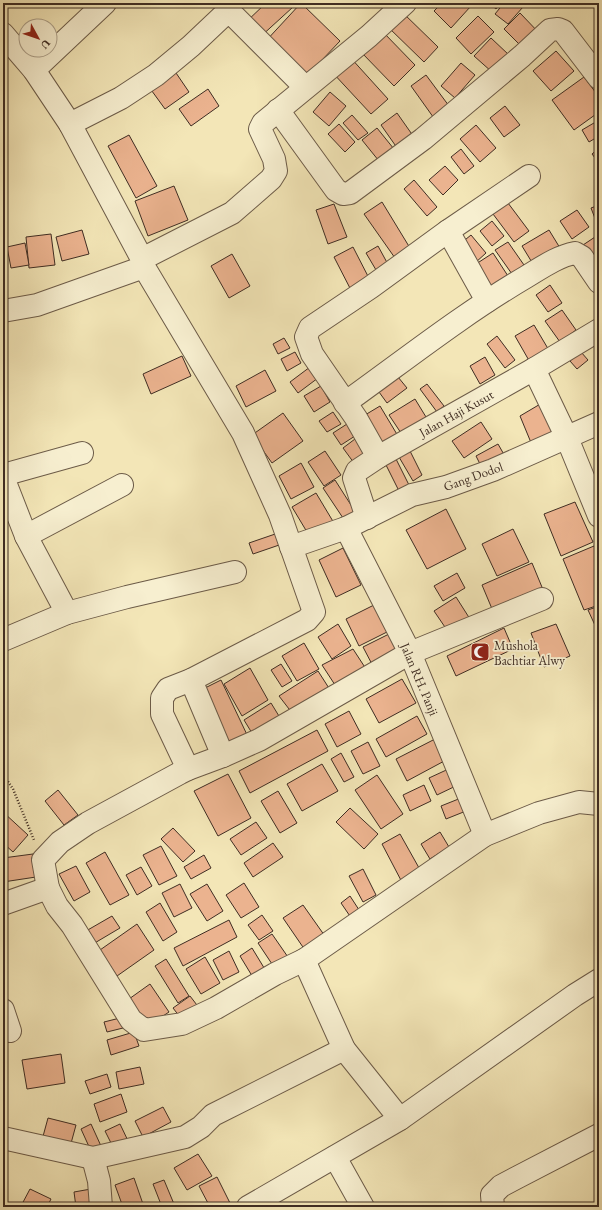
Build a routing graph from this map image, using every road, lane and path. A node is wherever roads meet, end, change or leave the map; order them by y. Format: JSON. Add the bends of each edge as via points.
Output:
{"nodes":[{"id":1,"x":105,"y":3,"type":"edge"},
{"id":2,"x":405,"y":3,"type":"edge"},
{"id":3,"x":3,"y":34,"type":"edge"},
{"id":4,"x":34,"y":70,"type":"junction"},
{"id":5,"x":599,"y":78,"type":"edge"},
{"id":6,"x":305,"y":88,"type":"junction"},
{"id":7,"x":278,"y":110,"type":"junction"},
{"id":8,"x":70,"y":124,"type":"junction"},
{"id":9,"x":529,"y":176,"type":"dead end"},
{"id":10,"x":448,"y":231,"type":"junction"},
{"id":11,"x":143,"y":263,"type":"junction"},
{"id":12,"x":599,"y":282,"type":"edge"},
{"id":13,"x":487,"y":301,"type":"junction"},
{"id":14,"x":3,"y":311,"type":"edge"},
{"id":15,"x":599,"y":330,"type":"edge"},
{"id":16,"x":534,"y":369,"type":"junction"},
{"id":17,"x":345,"y":403,"type":"junction"},
{"id":18,"x":599,"y":423,"type":"edge"},
{"id":19,"x":567,"y":438,"type":"junction"},
{"id":20,"x":82,"y":453,"type":"dead end"},
{"id":21,"x":378,"y":457,"type":"junction"},
{"id":22,"x":3,"y":476,"type":"edge"},
{"id":23,"x":122,"y":485,"type":"dead end"},
{"id":24,"x":599,"y":516,"type":"edge"},
{"id":25,"x":367,"y":518,"type":"junction"},
{"id":26,"x":346,"y":528,"type":"junction"},
{"id":27,"x":26,"y":536,"type":"junction"},
{"id":28,"x":291,"y":547,"type":"junction"},
{"id":29,"x":235,"y":572,"type":"dead end"},
{"id":30,"x":542,"y":599,"type":"dead end"},
{"id":31,"x":66,"y":613,"type":"junction"},
{"id":32,"x":3,"y":640,"type":"edge"},
{"id":33,"x":410,"y":653,"type":"junction"},
{"id":34,"x":191,"y":680,"type":"junction"},
{"id":35,"x":223,"y":756,"type":"junction"},
{"id":36,"x":188,"y":769,"type":"junction"},
{"id":37,"x":3,"y":774,"type":"edge"},
{"id":38,"x":599,"y":804,"type":"edge"},
{"id":39,"x":485,"y":834,"type":"junction"},
{"id":40,"x":43,"y":860,"type":"junction"},
{"id":41,"x":48,"y":888,"type":"junction"},
{"id":42,"x":3,"y":904,"type":"edge"},
{"id":43,"x":304,"y":960,"type":"junction"},
{"id":44,"x":599,"y":980,"type":"edge"},
{"id":45,"x":3,"y":1010,"type":"edge"},
{"id":46,"x":10,"y":1031,"type":"dead end"},
{"id":47,"x":344,"y":1049,"type":"junction"},
{"id":48,"x":400,"y":1119,"type":"junction"},
{"id":49,"x":599,"y":1135,"type":"edge"},
{"id":50,"x":3,"y":1138,"type":"edge"},
{"id":51,"x":335,"y":1157,"type":"junction"},
{"id":52,"x":93,"y":1158,"type":"junction"},
{"id":53,"x":273,"y":1201,"type":"edge"},
{"id":54,"x":101,"y":1207,"type":"edge"},
{"id":55,"x":248,"y":1207,"type":"edge"},
{"id":56,"x":363,"y":1207,"type":"edge"},
{"id":57,"x":493,"y":1207,"type":"edge"}],
"edges":[{"from":1,"to":4,"type":"street"},
{"from":2,"to":6,"type":"street"},
{"from":3,"to":4,"type":"street"},
{"from":4,"to":8,"type":"street"},
{"from":5,"to":7,"type":"street","via":[[563,32],[558,29],[550,30],[423,139],[350,193],[343,194],[336,190]]},
{"from":6,"to":7,"type":"street"},
{"from":6,"to":8,"type":"street","via":[[230,12],[227,12],[156,75],[121,98]]},
{"from":7,"to":11,"type":"street","via":[[260,129],[274,159],[276,171],[271,179],[232,213]]},
{"from":8,"to":11,"type":"street"},
{"from":9,"to":10,"type":"street"},
{"from":10,"to":13,"type":"street"},
{"from":10,"to":17,"type":"street","via":[[310,328],[306,337],[312,354]]},
{"from":11,"to":14,"type":"street","via":[[37,305]]},
{"from":11,"to":28,"type":"street","via":[[243,433],[280,515]]},
{"from":12,"to":13,"type":"street","via":[[582,258],[575,253],[555,260]]},
{"from":13,"to":17,"type":"street"},
{"from":15,"to":16,"type":"street","name":"Jalan Haji Kusut"},
{"from":16,"to":19,"type":"street"},
{"from":16,"to":21,"type":"street","name":"Jalan Haji Kusut"},
{"from":17,"to":21,"type":"street"},
{"from":18,"to":19,"type":"street","name":"Gang Dodol"},
{"from":19,"to":24,"type":"street"},
{"from":19,"to":25,"type":"street","name":"Gang Dodol","via":[[493,470],[412,496]]},
{"from":20,"to":22,"type":"street"},
{"from":21,"to":25,"type":"street","name":"Jalan Haji Kusut","via":[[357,471],[354,478]]},
{"from":22,"to":27,"type":"street"},
{"from":23,"to":27,"type":"street"},
{"from":25,"to":26,"type":"street","name":"Gang Dodol"},
{"from":26,"to":28,"type":"street","name":"Gang Dodol"},
{"from":26,"to":33,"type":"street","name":"Jalan RH. Panji"},
{"from":27,"to":31,"type":"street"},
{"from":28,"to":34,"type":"street","via":[[314,612],[307,620]]},
{"from":29,"to":31,"type":"street"},
{"from":30,"to":33,"type":"street"},
{"from":31,"to":32,"type":"street"},
{"from":33,"to":35,"type":"street","via":[[259,740]]},
{"from":33,"to":39,"type":"street","name":"Jalan RH. Panji"},
{"from":34,"to":35,"type":"street"},
{"from":34,"to":36,"type":"street","via":[[168,689],[162,698],[162,714]]},
{"from":35,"to":36,"type":"street"},
{"from":36,"to":40,"type":"street","via":[[88,823],[60,842]]},
{"from":37,"to":40,"type":"path","via":[[13,789]]},
{"from":38,"to":39,"type":"street","via":[[578,802],[538,813]]},
{"from":39,"to":43,"type":"street"},
{"from":40,"to":41,"type":"street"},
{"from":41,"to":42,"type":"street"},
{"from":41,"to":43,"type":"street","via":[[131,1020],[144,1030],[182,1024]]},
{"from":43,"to":47,"type":"street"},
{"from":44,"to":48,"type":"street"},
{"from":45,"to":46,"type":"street"},
{"from":47,"to":48,"type":"street"},
{"from":47,"to":52,"type":"street","via":[[213,1116],[185,1138]]},
{"from":48,"to":51,"type":"street"},
{"from":49,"to":57,"type":"street","via":[[501,1186],[492,1195]]},
{"from":50,"to":52,"type":"street"},
{"from":51,"to":53,"type":"street"},
{"from":51,"to":56,"type":"street"},
{"from":52,"to":54,"type":"street","via":[[99,1181]]},
{"from":53,"to":55,"type":"street"}]}
